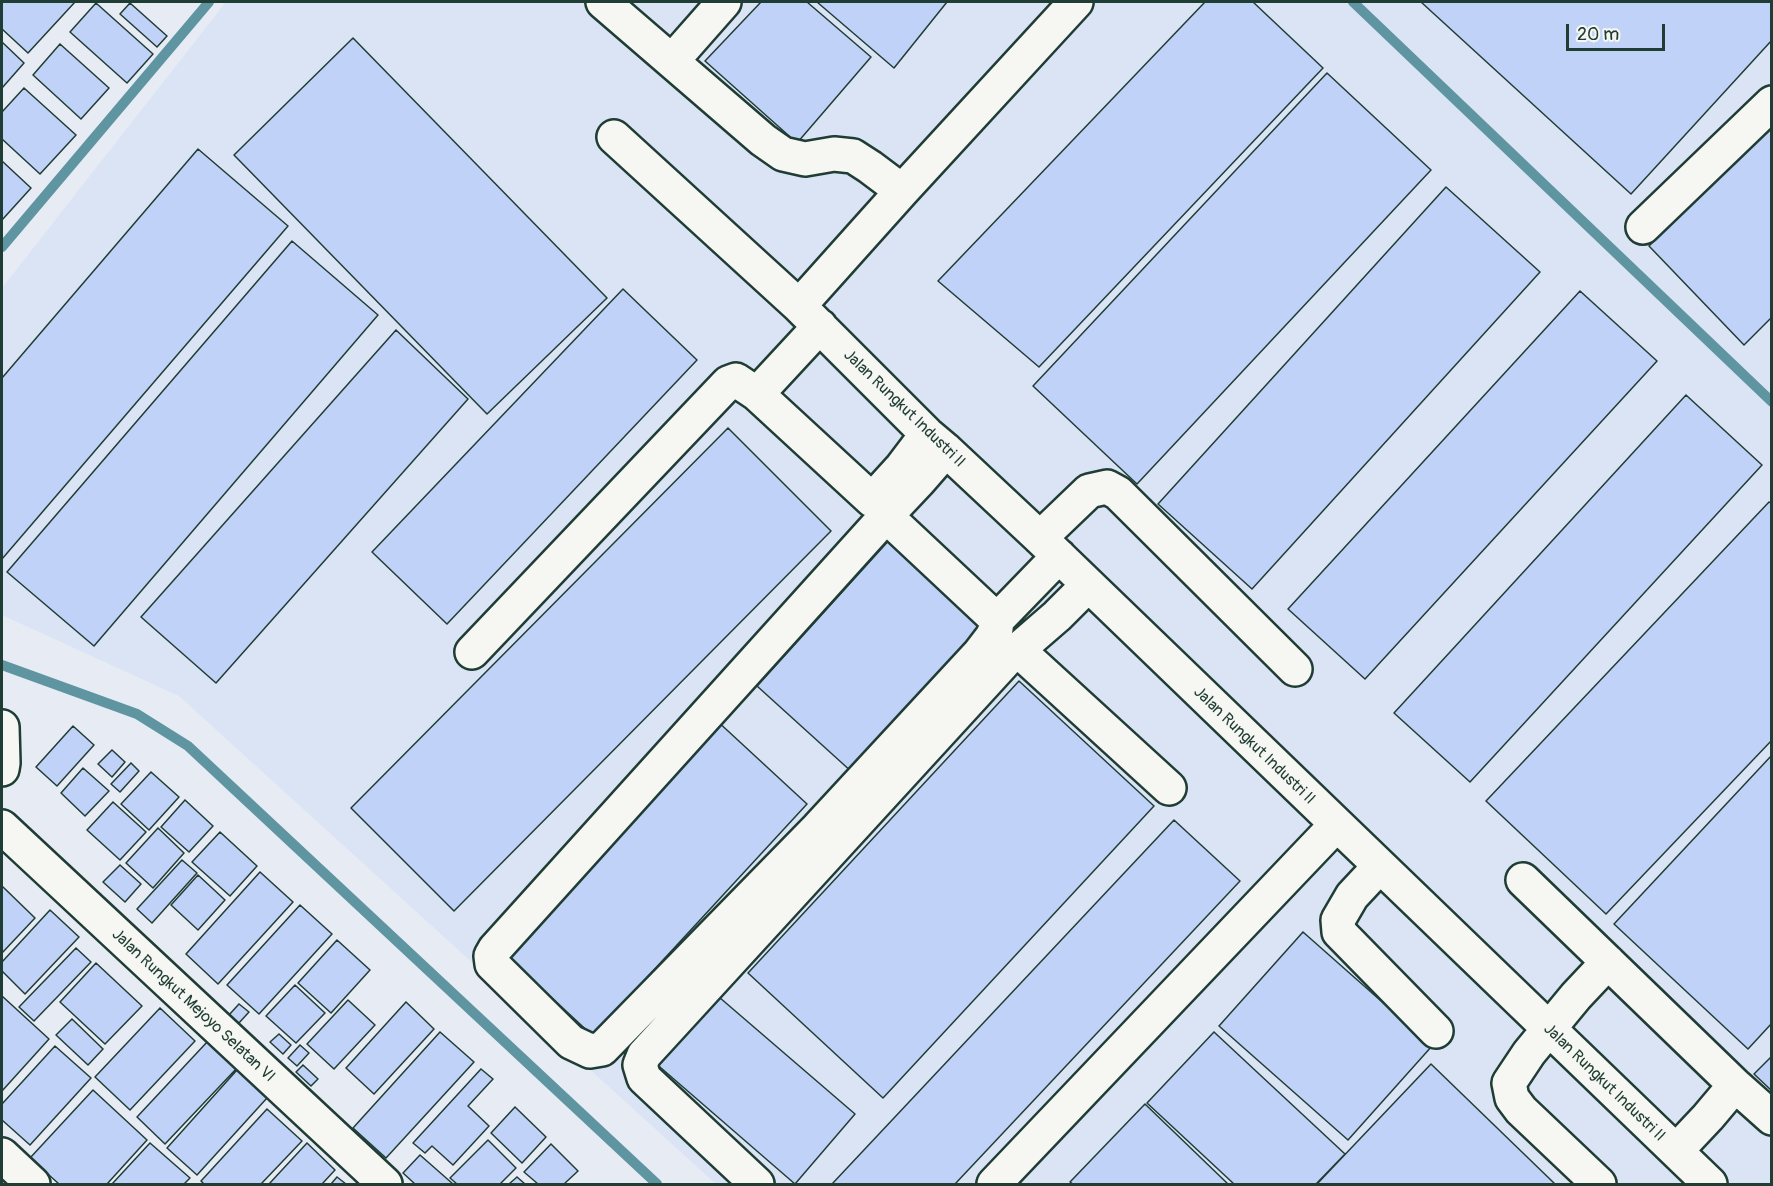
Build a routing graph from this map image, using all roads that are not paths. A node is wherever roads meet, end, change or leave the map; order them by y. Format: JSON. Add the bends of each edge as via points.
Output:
{"nodes":[{"id":1,"x":603,"y":2,"type":"edge"},
{"id":2,"x":1076,"y":2,"type":"edge"},
{"id":3,"x":718,"y":3,"type":"edge"},
{"id":4,"x":672,"y":61,"type":"junction"},
{"id":5,"x":1772,"y":103,"type":"edge"},
{"id":6,"x":614,"y":137,"type":"dead end"},
{"id":7,"x":902,"y":191,"type":"junction"},
{"id":8,"x":1643,"y":227,"type":"dead end"},
{"id":9,"x":810,"y":316,"type":"junction"},
{"id":10,"x":757,"y":394,"type":"junction"},
{"id":11,"x":937,"y":442,"type":"junction"},
{"id":12,"x":879,"y":508,"type":"junction"},
{"id":13,"x":1049,"y":547,"type":"junction"},
{"id":14,"x":1088,"y":585,"type":"junction"},
{"id":15,"x":997,"y":620,"type":"junction"},
{"id":16,"x":1018,"y":650,"type":"junction"},
{"id":17,"x":472,"y":652,"type":"dead end"},
{"id":18,"x":1294,"y":669,"type":"dead end"},
{"id":19,"x":2,"y":727,"type":"edge"},
{"id":20,"x":2,"y":769,"type":"edge"},
{"id":21,"x":1169,"y":788,"type":"dead end"},
{"id":22,"x":1336,"y":825,"type":"junction"},
{"id":23,"x":2,"y":827,"type":"edge"},
{"id":24,"x":1380,"y":866,"type":"junction"},
{"id":25,"x":1523,"y":880,"type":"dead end"},
{"id":26,"x":475,"y":950,"type":"dead end"},
{"id":27,"x":1608,"y":962,"type":"junction"},
{"id":28,"x":1549,"y":1029,"type":"junction"},
{"id":29,"x":1436,"y":1031,"type":"dead end"},
{"id":30,"x":1735,"y":1085,"type":"junction"},
{"id":31,"x":1772,"y":1118,"type":"edge"},
{"id":32,"x":1676,"y":1151,"type":"junction"},
{"id":33,"x":2,"y":1155,"type":"edge"},
{"id":34,"x":33,"y":1185,"type":"edge"},
{"id":35,"x":385,"y":1185,"type":"edge"},
{"id":36,"x":757,"y":1185,"type":"edge"},
{"id":37,"x":994,"y":1185,"type":"edge"},
{"id":38,"x":1599,"y":1185,"type":"edge"},
{"id":39,"x":1710,"y":1185,"type":"edge"}],
"edges":[{"from":1,"to":4,"type":"street"},
{"from":2,"to":7,"type":"street"},
{"from":3,"to":4,"type":"street"},
{"from":4,"to":7,"type":"street","via":[[783,154],[805,159],[834,154],[853,156]]},
{"from":5,"to":8,"type":"street"},
{"from":6,"to":9,"type":"street","name":"Jalan Rungkut Industri II"},
{"from":7,"to":9,"type":"street"},
{"from":9,"to":10,"type":"street"},
{"from":9,"to":11,"type":"street","name":"Jalan Rungkut Industri II"},
{"from":10,"to":12,"type":"street"},
{"from":10,"to":17,"type":"street","via":[[736,380],[728,383]]},
{"from":11,"to":12,"type":"street"},
{"from":11,"to":13,"type":"street","name":"Jalan Rungkut Industri II"},
{"from":12,"to":15,"type":"street"},
{"from":12,"to":15,"type":"street","via":[[495,949],[492,963],[571,1042],[590,1052],[602,1049],[818,828],[979,654],[996,629]]},
{"from":12,"to":26,"type":"street"},
{"from":13,"to":14,"type":"street","name":"Jalan Rungkut Industri II"},
{"from":13,"to":15,"type":"street"},
{"from":13,"to":18,"type":"street","via":[[1089,491],[1107,487],[1118,493]]},
{"from":14,"to":16,"type":"street"},
{"from":14,"to":22,"type":"street","name":"Jalan Rungkut Industri II"},
{"from":16,"to":21,"type":"street"},
{"from":16,"to":36,"type":"street","via":[[644,1055],[640,1065],[644,1078]]},
{"from":19,"to":20,"type":"street"},
{"from":22,"to":24,"type":"street","name":"Jalan Rungkut Industri II"},
{"from":22,"to":37,"type":"street"},
{"from":23,"to":35,"type":"street","name":"Jalan Rungkut Mejoyo Selatan VI"},
{"from":24,"to":28,"type":"street","name":"Jalan Rungkut Industri II"},
{"from":24,"to":29,"type":"street","via":[[1352,896],[1338,920],[1339,932]]},
{"from":25,"to":27,"type":"street"},
{"from":27,"to":28,"type":"street"},
{"from":27,"to":30,"type":"street"},
{"from":28,"to":32,"type":"street","name":"Jalan Rungkut Industri II"},
{"from":28,"to":38,"type":"street","via":[[1511,1077],[1509,1090],[1521,1110]]},
{"from":30,"to":31,"type":"street"},
{"from":30,"to":32,"type":"street"},
{"from":32,"to":39,"type":"street","name":"Jalan Rungkut Industri II"},
{"from":33,"to":34,"type":"street"}]}
